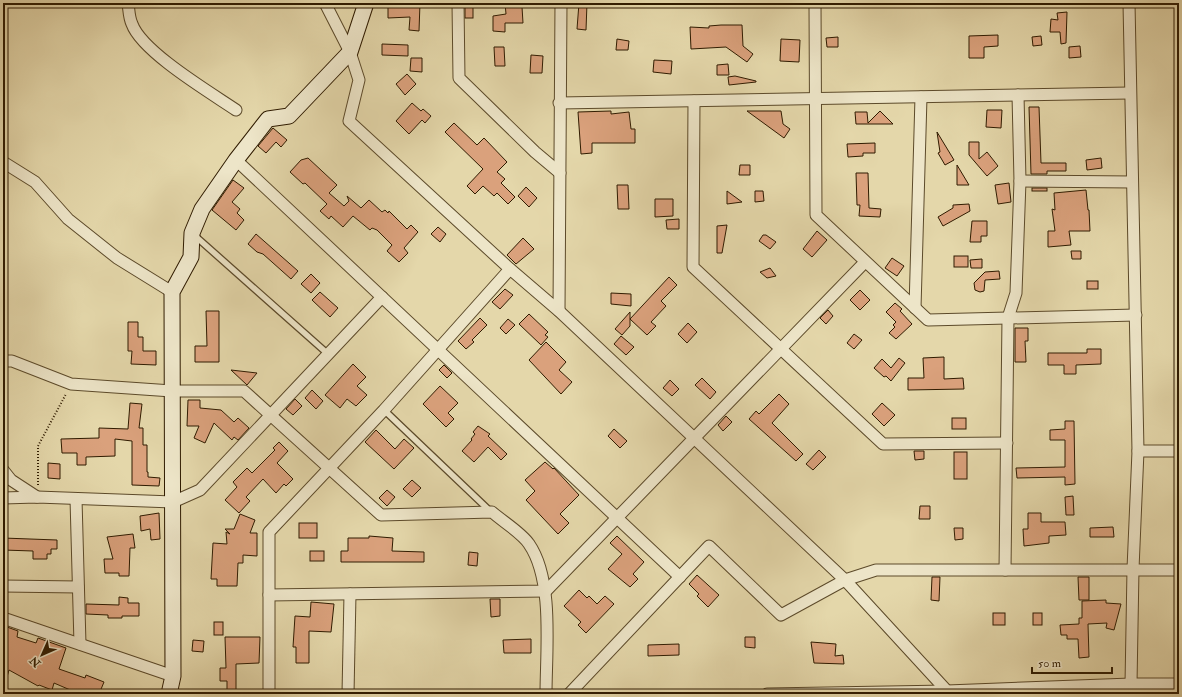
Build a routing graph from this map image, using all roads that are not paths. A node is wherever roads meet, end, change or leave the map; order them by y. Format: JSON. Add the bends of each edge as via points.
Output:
{"nodes":[{"id":1,"x":128,"y":3,"type":"edge"},
{"id":2,"x":326,"y":3,"type":"edge"},
{"id":3,"x":366,"y":3,"type":"edge"},
{"id":4,"x":458,"y":3,"type":"edge"},
{"id":5,"x":561,"y":3,"type":"edge"},
{"id":6,"x":815,"y":3,"type":"edge"},
{"id":7,"x":1129,"y":3,"type":"edge"},
{"id":8,"x":350,"y":52,"type":"junction"},
{"id":9,"x":1130,"y":93,"type":"junction"},
{"id":10,"x":1018,"y":95,"type":"junction"},
{"id":11,"x":921,"y":97,"type":"junction"},
{"id":12,"x":814,"y":99,"type":"junction"},
{"id":13,"x":694,"y":101,"type":"junction"},
{"id":14,"x":559,"y":103,"type":"junction"},
{"id":15,"x":236,"y":110,"type":"dead end"},
{"id":16,"x":236,"y":160,"type":"junction"},
{"id":17,"x":3,"y":162,"type":"edge"},
{"id":18,"x":560,"y":173,"type":"junction"},
{"id":19,"x":1020,"y":181,"type":"junction"},
{"id":20,"x":1132,"y":182,"type":"junction"},
{"id":21,"x":192,"y":233,"type":"junction"},
{"id":22,"x":865,"y":262,"type":"junction"},
{"id":23,"x":510,"y":270,"type":"junction"},
{"id":24,"x":172,"y":292,"type":"junction"},
{"id":25,"x":382,"y":297,"type":"junction"},
{"id":26,"x":915,"y":308,"type":"junction"},
{"id":27,"x":559,"y":311,"type":"junction"},
{"id":28,"x":1136,"y":315,"type":"junction"},
{"id":29,"x":1008,"y":318,"type":"junction"},
{"id":30,"x":439,"y":349,"type":"junction"},
{"id":31,"x":781,"y":349,"type":"junction"},
{"id":32,"x":328,"y":354,"type":"junction"},
{"id":33,"x":3,"y":362,"type":"edge"},
{"id":34,"x":172,"y":391,"type":"junction"},
{"id":35,"x":384,"y":410,"type":"junction"},
{"id":36,"x":271,"y":414,"type":"junction"},
{"id":37,"x":694,"y":438,"type":"junction"},
{"id":38,"x":1007,"y":443,"type":"junction"},
{"id":39,"x":1138,"y":451,"type":"junction"},
{"id":40,"x":1179,"y":451,"type":"edge"},
{"id":41,"x":329,"y":468,"type":"junction"},
{"id":42,"x":3,"y":470,"type":"edge"},
{"id":43,"x":37,"y":497,"type":"junction"},
{"id":44,"x":3,"y":498,"type":"edge"},
{"id":45,"x":76,"y":498,"type":"junction"},
{"id":46,"x":173,"y":502,"type":"junction"},
{"id":47,"x":492,"y":512,"type":"junction"},
{"id":48,"x":617,"y":518,"type":"junction"},
{"id":49,"x":1133,"y":569,"type":"junction"},
{"id":50,"x":1005,"y":570,"type":"junction"},
{"id":51,"x":1179,"y":570,"type":"edge"},
{"id":52,"x":680,"y":576,"type":"junction"},
{"id":53,"x":845,"y":580,"type":"junction"},
{"id":54,"x":3,"y":586,"type":"edge"},
{"id":55,"x":78,"y":587,"type":"junction"},
{"id":56,"x":546,"y":591,"type":"junction"},
{"id":57,"x":350,"y":594,"type":"junction"},
{"id":58,"x":269,"y":595,"type":"junction"},
{"id":59,"x":3,"y":618,"type":"edge"},
{"id":60,"x":80,"y":644,"type":"junction"},
{"id":61,"x":173,"y":676,"type":"junction"},
{"id":62,"x":1179,"y":684,"type":"edge"},
{"id":63,"x":1130,"y":689,"type":"edge"},
{"id":64,"x":947,"y":693,"type":"edge"},
{"id":65,"x":169,"y":694,"type":"edge"},
{"id":66,"x":269,"y":694,"type":"edge"},
{"id":67,"x":348,"y":694,"type":"edge"},
{"id":68,"x":546,"y":694,"type":"edge"},
{"id":69,"x":569,"y":694,"type":"edge"},
{"id":70,"x":767,"y":694,"type":"edge"}],
"edges":[{"from":1,"to":15,"type":"street","via":[[132,25],[143,41],[189,78]]},
{"from":2,"to":8,"type":"street"},
{"from":3,"to":8,"type":"street"},
{"from":4,"to":18,"type":"street","via":[[459,78]]},
{"from":5,"to":14,"type":"street"},
{"from":6,"to":12,"type":"street"},
{"from":7,"to":9,"type":"street"},
{"from":8,"to":16,"type":"street","via":[[289,116],[268,119]]},
{"from":8,"to":23,"type":"street","via":[[359,80],[349,121]]},
{"from":9,"to":10,"type":"street"},
{"from":9,"to":20,"type":"street"},
{"from":10,"to":11,"type":"street"},
{"from":10,"to":19,"type":"street"},
{"from":11,"to":12,"type":"street"},
{"from":11,"to":26,"type":"street"},
{"from":12,"to":13,"type":"street"},
{"from":12,"to":22,"type":"street","via":[[816,215]]},
{"from":13,"to":14,"type":"street"},
{"from":13,"to":31,"type":"street","via":[[693,267]]},
{"from":14,"to":18,"type":"street"},
{"from":16,"to":21,"type":"street","via":[[202,209]]},
{"from":16,"to":25,"type":"street"},
{"from":17,"to":24,"type":"street","via":[[35,182],[68,219],[117,258]]},
{"from":18,"to":27,"type":"street"},
{"from":19,"to":20,"type":"street"},
{"from":19,"to":29,"type":"street","via":[[1016,293]]},
{"from":20,"to":28,"type":"street"},
{"from":21,"to":24,"type":"street","via":[[191,257]]},
{"from":21,"to":32,"type":"lane"},
{"from":22,"to":26,"type":"street"},
{"from":22,"to":31,"type":"street"},
{"from":23,"to":27,"type":"street"},
{"from":23,"to":30,"type":"street"},
{"from":24,"to":34,"type":"street"},
{"from":25,"to":30,"type":"street"},
{"from":25,"to":32,"type":"street"},
{"from":26,"to":29,"type":"street","via":[[928,320]]},
{"from":27,"to":37,"type":"street"},
{"from":28,"to":29,"type":"street"},
{"from":28,"to":39,"type":"street"},
{"from":29,"to":38,"type":"street"},
{"from":30,"to":35,"type":"street"},
{"from":30,"to":48,"type":"street"},
{"from":31,"to":37,"type":"street"},
{"from":31,"to":38,"type":"street","via":[[883,444]]},
{"from":32,"to":36,"type":"street"},
{"from":33,"to":34,"type":"street","via":[[12,361],[71,384]]},
{"from":34,"to":36,"type":"street","via":[[244,391]]},
{"from":34,"to":46,"type":"street"},
{"from":35,"to":41,"type":"street"},
{"from":35,"to":47,"type":"lane"},
{"from":36,"to":41,"type":"street"},
{"from":36,"to":46,"type":"street","via":[[200,490]]},
{"from":37,"to":48,"type":"street"},
{"from":37,"to":53,"type":"street"},
{"from":38,"to":50,"type":"street"},
{"from":39,"to":40,"type":"street"},
{"from":39,"to":49,"type":"street"},
{"from":41,"to":47,"type":"street","via":[[381,515]]},
{"from":41,"to":58,"type":"street","via":[[269,532]]},
{"from":42,"to":43,"type":"street","via":[[11,480]]},
{"from":43,"to":44,"type":"street"},
{"from":43,"to":45,"type":"street"},
{"from":45,"to":46,"type":"street"},
{"from":45,"to":55,"type":"street"},
{"from":46,"to":61,"type":"street"},
{"from":47,"to":56,"type":"street","via":[[529,542],[539,562]]},
{"from":48,"to":52,"type":"street"},
{"from":48,"to":56,"type":"street"},
{"from":49,"to":50,"type":"street"},
{"from":49,"to":51,"type":"street"},
{"from":49,"to":63,"type":"street"},
{"from":50,"to":53,"type":"street","via":[[876,570]]},
{"from":52,"to":53,"type":"street","via":[[709,546],[782,616]]},
{"from":52,"to":69,"type":"street"},
{"from":53,"to":64,"type":"street"},
{"from":54,"to":55,"type":"street"},
{"from":55,"to":60,"type":"street"},
{"from":56,"to":57,"type":"street"},
{"from":56,"to":68,"type":"street"},
{"from":57,"to":58,"type":"street"},
{"from":57,"to":67,"type":"street"},
{"from":58,"to":66,"type":"street"},
{"from":59,"to":60,"type":"street"},
{"from":60,"to":61,"type":"street"},
{"from":61,"to":65,"type":"street"},
{"from":62,"to":63,"type":"street"},
{"from":63,"to":64,"type":"street"},
{"from":64,"to":70,"type":"street"}]}
